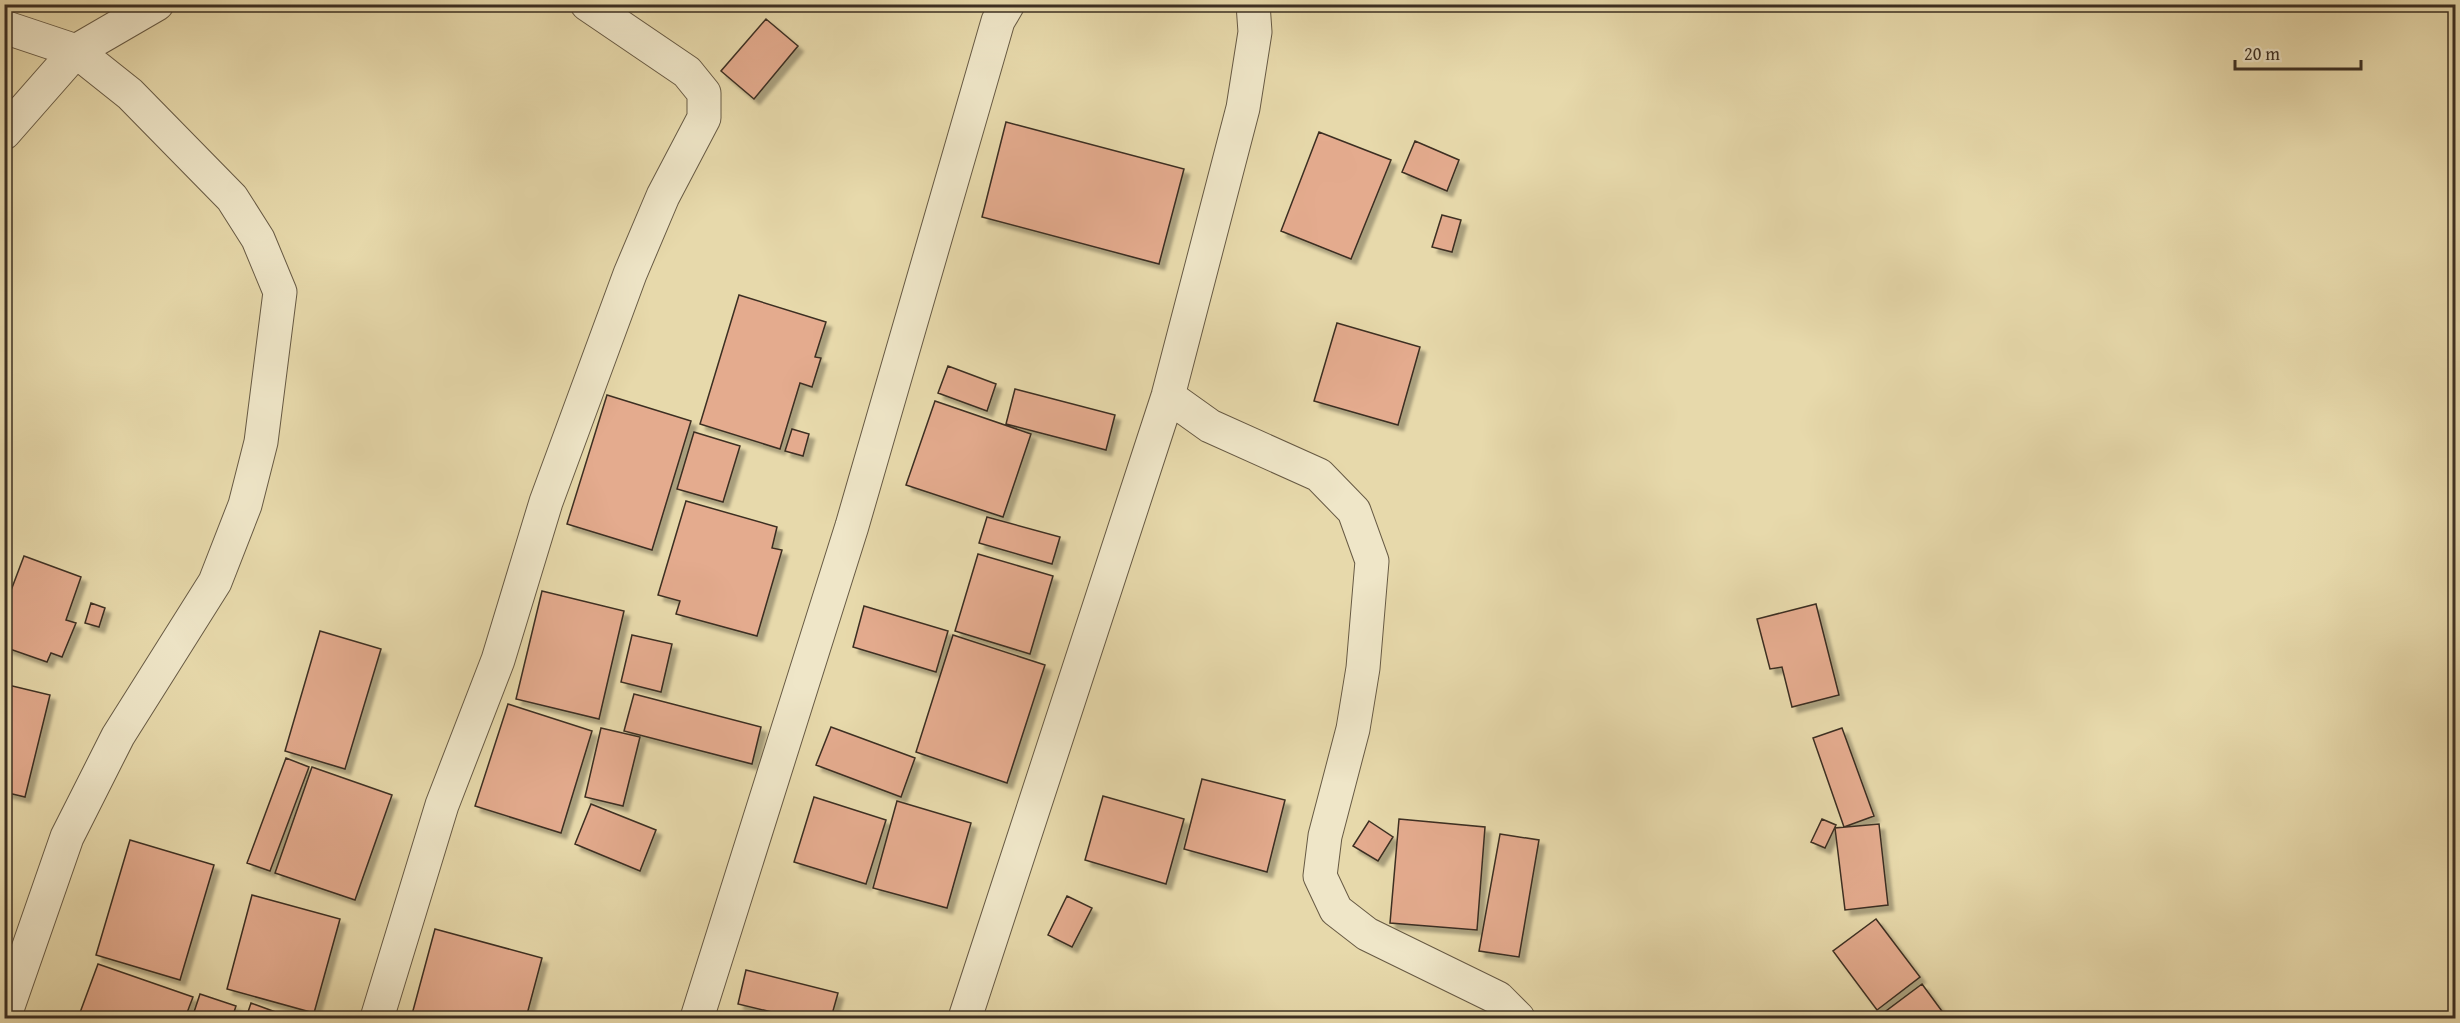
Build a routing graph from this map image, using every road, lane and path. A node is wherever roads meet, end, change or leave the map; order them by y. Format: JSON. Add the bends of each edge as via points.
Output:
{"nodes":[{"id":1,"x":157,"y":4,"type":"edge"},
{"id":2,"x":587,"y":4,"type":"edge"},
{"id":3,"x":1008,"y":4,"type":"edge"},
{"id":4,"x":1253,"y":4,"type":"edge"},
{"id":5,"x":4,"y":27,"type":"edge"},
{"id":6,"x":76,"y":51,"type":"junction"},
{"id":7,"x":4,"y":133,"type":"edge"},
{"id":8,"x":1168,"y":396,"type":"junction"},
{"id":9,"x":4,"y":1018,"type":"edge"},
{"id":10,"x":377,"y":1018,"type":"edge"},
{"id":11,"x":698,"y":1018,"type":"edge"},
{"id":12,"x":965,"y":1018,"type":"edge"},
{"id":13,"x":1519,"y":1018,"type":"edge"}],
"edges":[{"from":1,"to":6,"type":"street"},
{"from":2,"to":10,"type":"street","via":[[687,72],[704,93],[704,118],[663,196],[634,265],[550,491],[498,660],[442,805]]},
{"from":3,"to":11,"type":"street","via":[[992,39],[852,526]]},
{"from":4,"to":8,"type":"street","via":[[1255,32],[1243,108]]},
{"from":5,"to":6,"type":"street"},
{"from":6,"to":7,"type":"street"},
{"from":6,"to":9,"type":"street","via":[[130,94],[232,198],[258,239],[280,292],[261,442],[246,505],[215,582],[118,736],[67,837]]},
{"from":8,"to":12,"type":"street"},
{"from":8,"to":13,"type":"street","via":[[1210,426],[1319,475],[1354,511],[1372,561],[1363,668],[1353,729],[1325,836],[1320,876],[1336,910],[1367,934],[1498,998]]}]}
